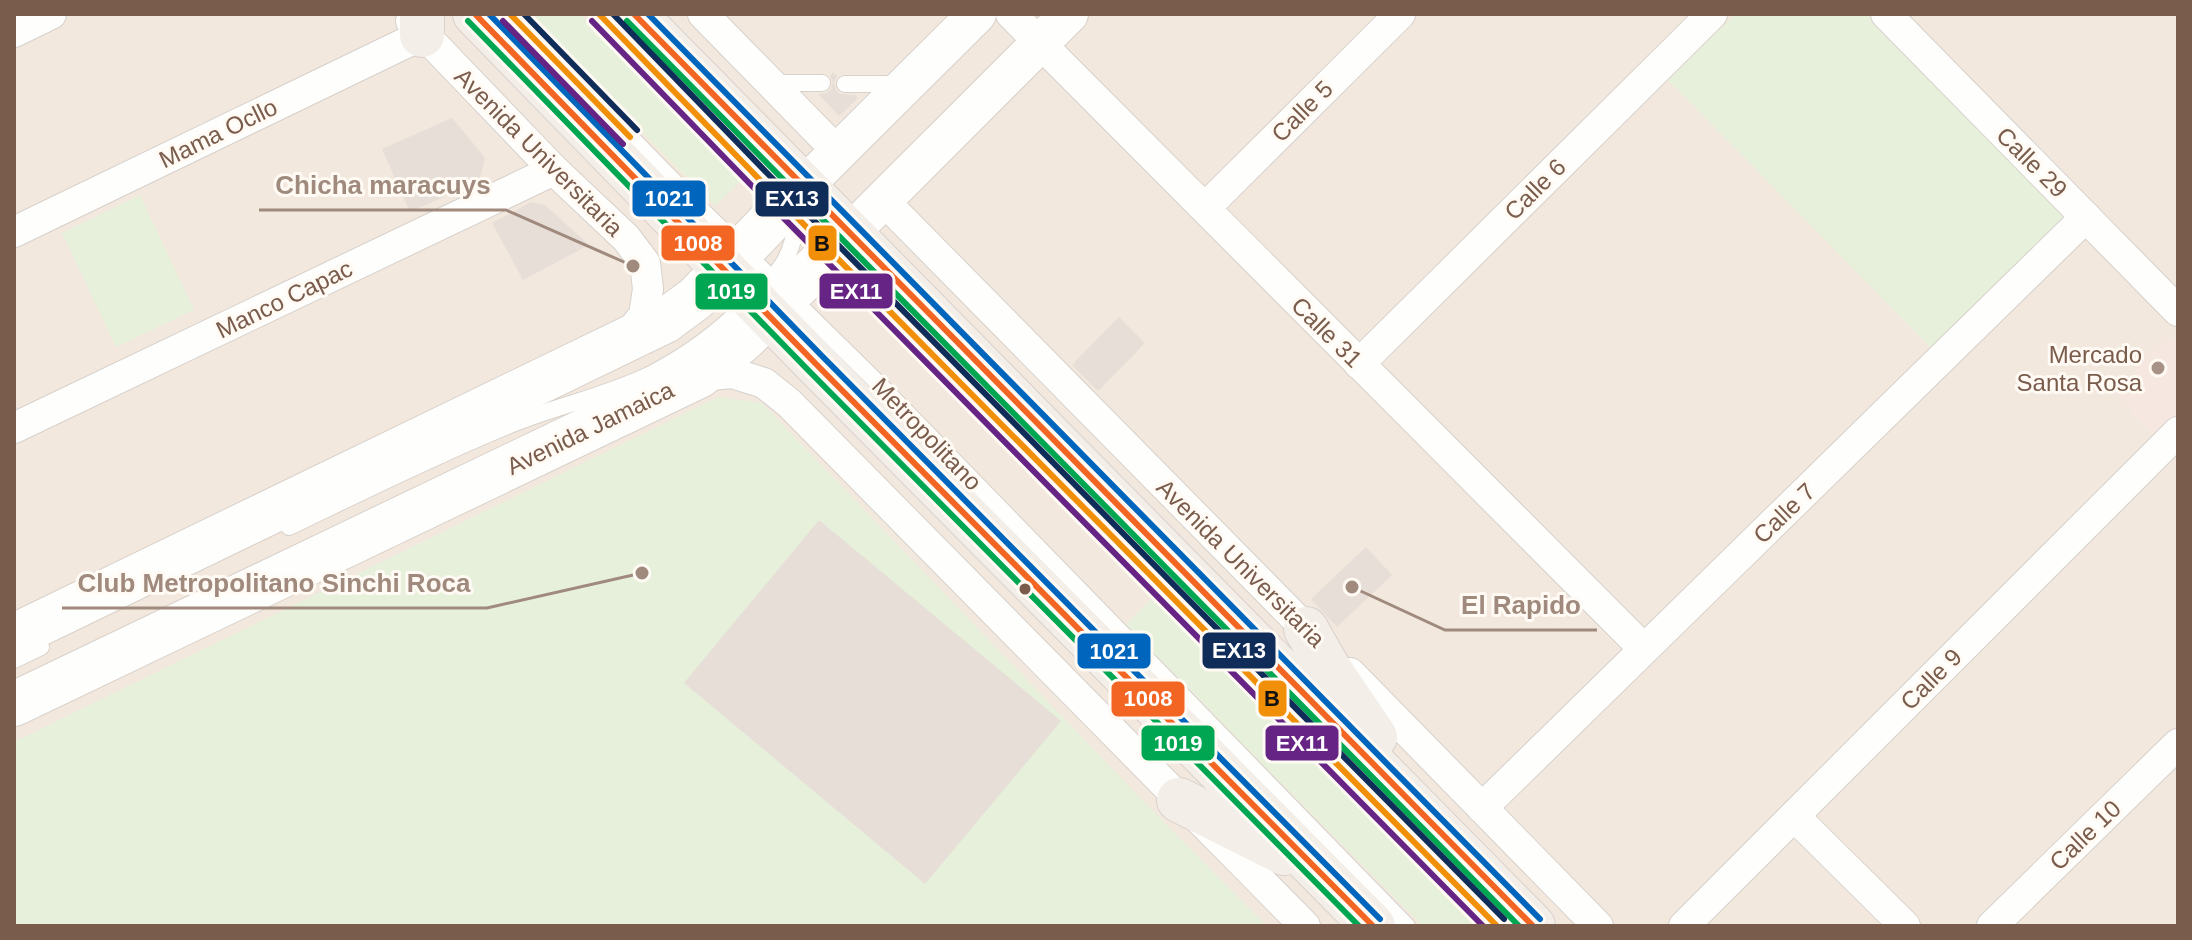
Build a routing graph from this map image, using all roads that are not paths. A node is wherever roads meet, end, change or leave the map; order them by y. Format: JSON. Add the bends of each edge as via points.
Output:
{"nodes":[{"id":1,"x":51,"y":14,"type":"edge"},
{"id":2,"x":475,"y":14,"type":"edge"},
{"id":3,"x":510,"y":14,"type":"edge"},
{"id":4,"x":599,"y":14,"type":"edge"},
{"id":5,"x":634,"y":14,"type":"edge"},
{"id":6,"x":703,"y":14,"type":"edge"},
{"id":7,"x":977,"y":14,"type":"edge"},
{"id":8,"x":1011,"y":14,"type":"edge"},
{"id":9,"x":1069,"y":14,"type":"edge"},
{"id":10,"x":1400,"y":14,"type":"edge"},
{"id":11,"x":1712,"y":14,"type":"edge"},
{"id":12,"x":1886,"y":14,"type":"edge"},
{"id":13,"x":416,"y":21,"type":"edge"},
{"id":14,"x":14,"y":32,"type":"edge"},
{"id":15,"x":1040,"y":43,"type":"junction"},
{"id":16,"x":771,"y":83,"type":"junction"},
{"id":17,"x":822,"y":83,"type":"dead end"},
{"id":18,"x":845,"y":84,"type":"dead end"},
{"id":19,"x":906,"y":85,"type":"junction"},
{"id":20,"x":838,"y":152,"type":"junction"},
{"id":21,"x":554,"y":170,"type":"junction"},
{"id":22,"x":883,"y":200,"type":"junction"},
{"id":23,"x":795,"y":203,"type":"junction"},
{"id":24,"x":1205,"y":208,"type":"junction"},
{"id":25,"x":2086,"y":217,"type":"junction"},
{"id":26,"x":14,"y":232,"type":"edge"},
{"id":27,"x":841,"y":242,"type":"junction"},
{"id":28,"x":758,"y":284,"type":"junction"},
{"id":29,"x":2178,"y":311,"type":"edge"},
{"id":30,"x":622,"y":343,"type":"junction"},
{"id":31,"x":1359,"y":364,"type":"junction"},
{"id":32,"x":699,"y":376,"type":"junction"},
{"id":33,"x":14,"y":428,"type":"edge"},
{"id":34,"x":2178,"y":432,"type":"edge"},
{"id":35,"x":268,"y":537,"type":"dead end"},
{"id":36,"x":1306,"y":629,"type":"junction"},
{"id":37,"x":35,"y":638,"type":"edge"},
{"id":38,"x":1644,"y":649,"type":"junction"},
{"id":39,"x":14,"y":660,"type":"edge"},
{"id":40,"x":14,"y":704,"type":"edge"},
{"id":41,"x":2178,"y":744,"type":"edge"},
{"id":42,"x":1179,"y":800,"type":"junction"},
{"id":43,"x":1482,"y":808,"type":"junction"},
{"id":44,"x":1420,"y":811,"type":"junction"},
{"id":45,"x":1794,"y":816,"type":"junction"},
{"id":46,"x":1316,"y":869,"type":"junction"},
{"id":47,"x":1305,"y":926,"type":"edge"},
{"id":48,"x":1373,"y":926,"type":"edge"},
{"id":49,"x":1407,"y":926,"type":"edge"},
{"id":50,"x":1497,"y":926,"type":"edge"},
{"id":51,"x":1533,"y":926,"type":"edge"},
{"id":52,"x":1598,"y":926,"type":"edge"},
{"id":53,"x":1684,"y":926,"type":"edge"},
{"id":54,"x":1905,"y":926,"type":"edge"},
{"id":55,"x":1992,"y":926,"type":"edge"}],
"edges":[{"from":1,"to":14,"type":"street"},
{"from":2,"to":28,"type":"main road","name":"Avenida Universitaria"},
{"from":3,"to":28,"type":"lane","name":"Metropolitano"},
{"from":4,"to":23,"type":"lane"},
{"from":5,"to":23,"type":"main road","name":"Avenida Universitaria"},
{"from":6,"to":16,"type":"street"},
{"from":7,"to":19,"type":"street","name":"Avenida Jamaica"},
{"from":8,"to":15,"type":"street","name":"Calle 31"},
{"from":9,"to":15,"type":"street","name":"Avenida Jamaica"},
{"from":10,"to":24,"type":"street","name":"Calle 5"},
{"from":11,"to":31,"type":"street","name":"Calle 6"},
{"from":12,"to":25,"type":"street","name":"Calle 29"},
{"from":13,"to":21,"type":"street","name":"Avenida Universitaria"},
{"from":13,"to":26,"type":"street","name":"Mama Ocllo"},
{"from":15,"to":22,"type":"street","name":"Avenida Jamaica"},
{"from":15,"to":24,"type":"street","name":"Calle 31"},
{"from":16,"to":17,"type":"lane"},
{"from":16,"to":20,"type":"street"},
{"from":18,"to":19,"type":"lane"},
{"from":19,"to":20,"type":"street","name":"Avenida Jamaica"},
{"from":20,"to":23,"type":"street","name":"Avenida Jamaica"},
{"from":21,"to":30,"type":"street","name":"Avenida Universitaria","via":[[645,263],[644,315]]},
{"from":21,"to":33,"type":"street","name":"Manco Capac"},
{"from":22,"to":27,"type":"street","name":"Avenida Jamaica"},
{"from":22,"to":36,"type":"street","name":"Avenida Universitaria"},
{"from":23,"to":27,"type":"main road","name":"Avenida Universitaria"},
{"from":23,"to":28,"type":"main road","name":"Avenida Jamaica"},
{"from":24,"to":31,"type":"street","name":"Calle 31"},
{"from":25,"to":29,"type":"street","name":"Calle 29"},
{"from":25,"to":38,"type":"street","name":"Calle 7"},
{"from":27,"to":28,"type":"main road","name":"Avenida Jamaica"},
{"from":27,"to":44,"type":"main road","name":"Avenida Universitaria"},
{"from":27,"to":50,"type":"lane"},
{"from":28,"to":30,"type":"main road","name":"Avenida Jamaica","via":[[696,298]]},
{"from":28,"to":32,"type":"main road","name":"Avenida Jamaica","via":[[739,343]]},
{"from":28,"to":35,"type":"lane","via":[[703,343],[649,375],[506,426]]},
{"from":28,"to":46,"type":"main road","name":"Avenida Universitaria"},
{"from":28,"to":49,"type":"lane","name":"Metropolitano","via":[[881,386]]},
{"from":30,"to":37,"type":"main road","name":"Avenida Jamaica"},
{"from":31,"to":38,"type":"street","name":"Calle 31"},
{"from":32,"to":40,"type":"main road","name":"Avenida Jamaica"},
{"from":32,"to":42,"type":"street","via":[[732,373],[764,383],[789,403]]},
{"from":34,"to":45,"type":"street","name":"Calle 9"},
{"from":36,"to":43,"type":"street","name":"Avenida Universitaria"},
{"from":36,"to":44,"type":"main road"},
{"from":37,"to":39,"type":"lane"},
{"from":38,"to":43,"type":"street","name":"Calle 7"},
{"from":41,"to":55,"type":"street","name":"Calle 10"},
{"from":42,"to":46,"type":"main road"},
{"from":42,"to":47,"type":"street"},
{"from":43,"to":52,"type":"street","name":"Avenida Universitaria"},
{"from":44,"to":51,"type":"main road","name":"Avenida Universitaria"},
{"from":45,"to":53,"type":"street","name":"Calle 9"},
{"from":45,"to":54,"type":"street"},
{"from":46,"to":48,"type":"main road","name":"Avenida Universitaria"}]}
